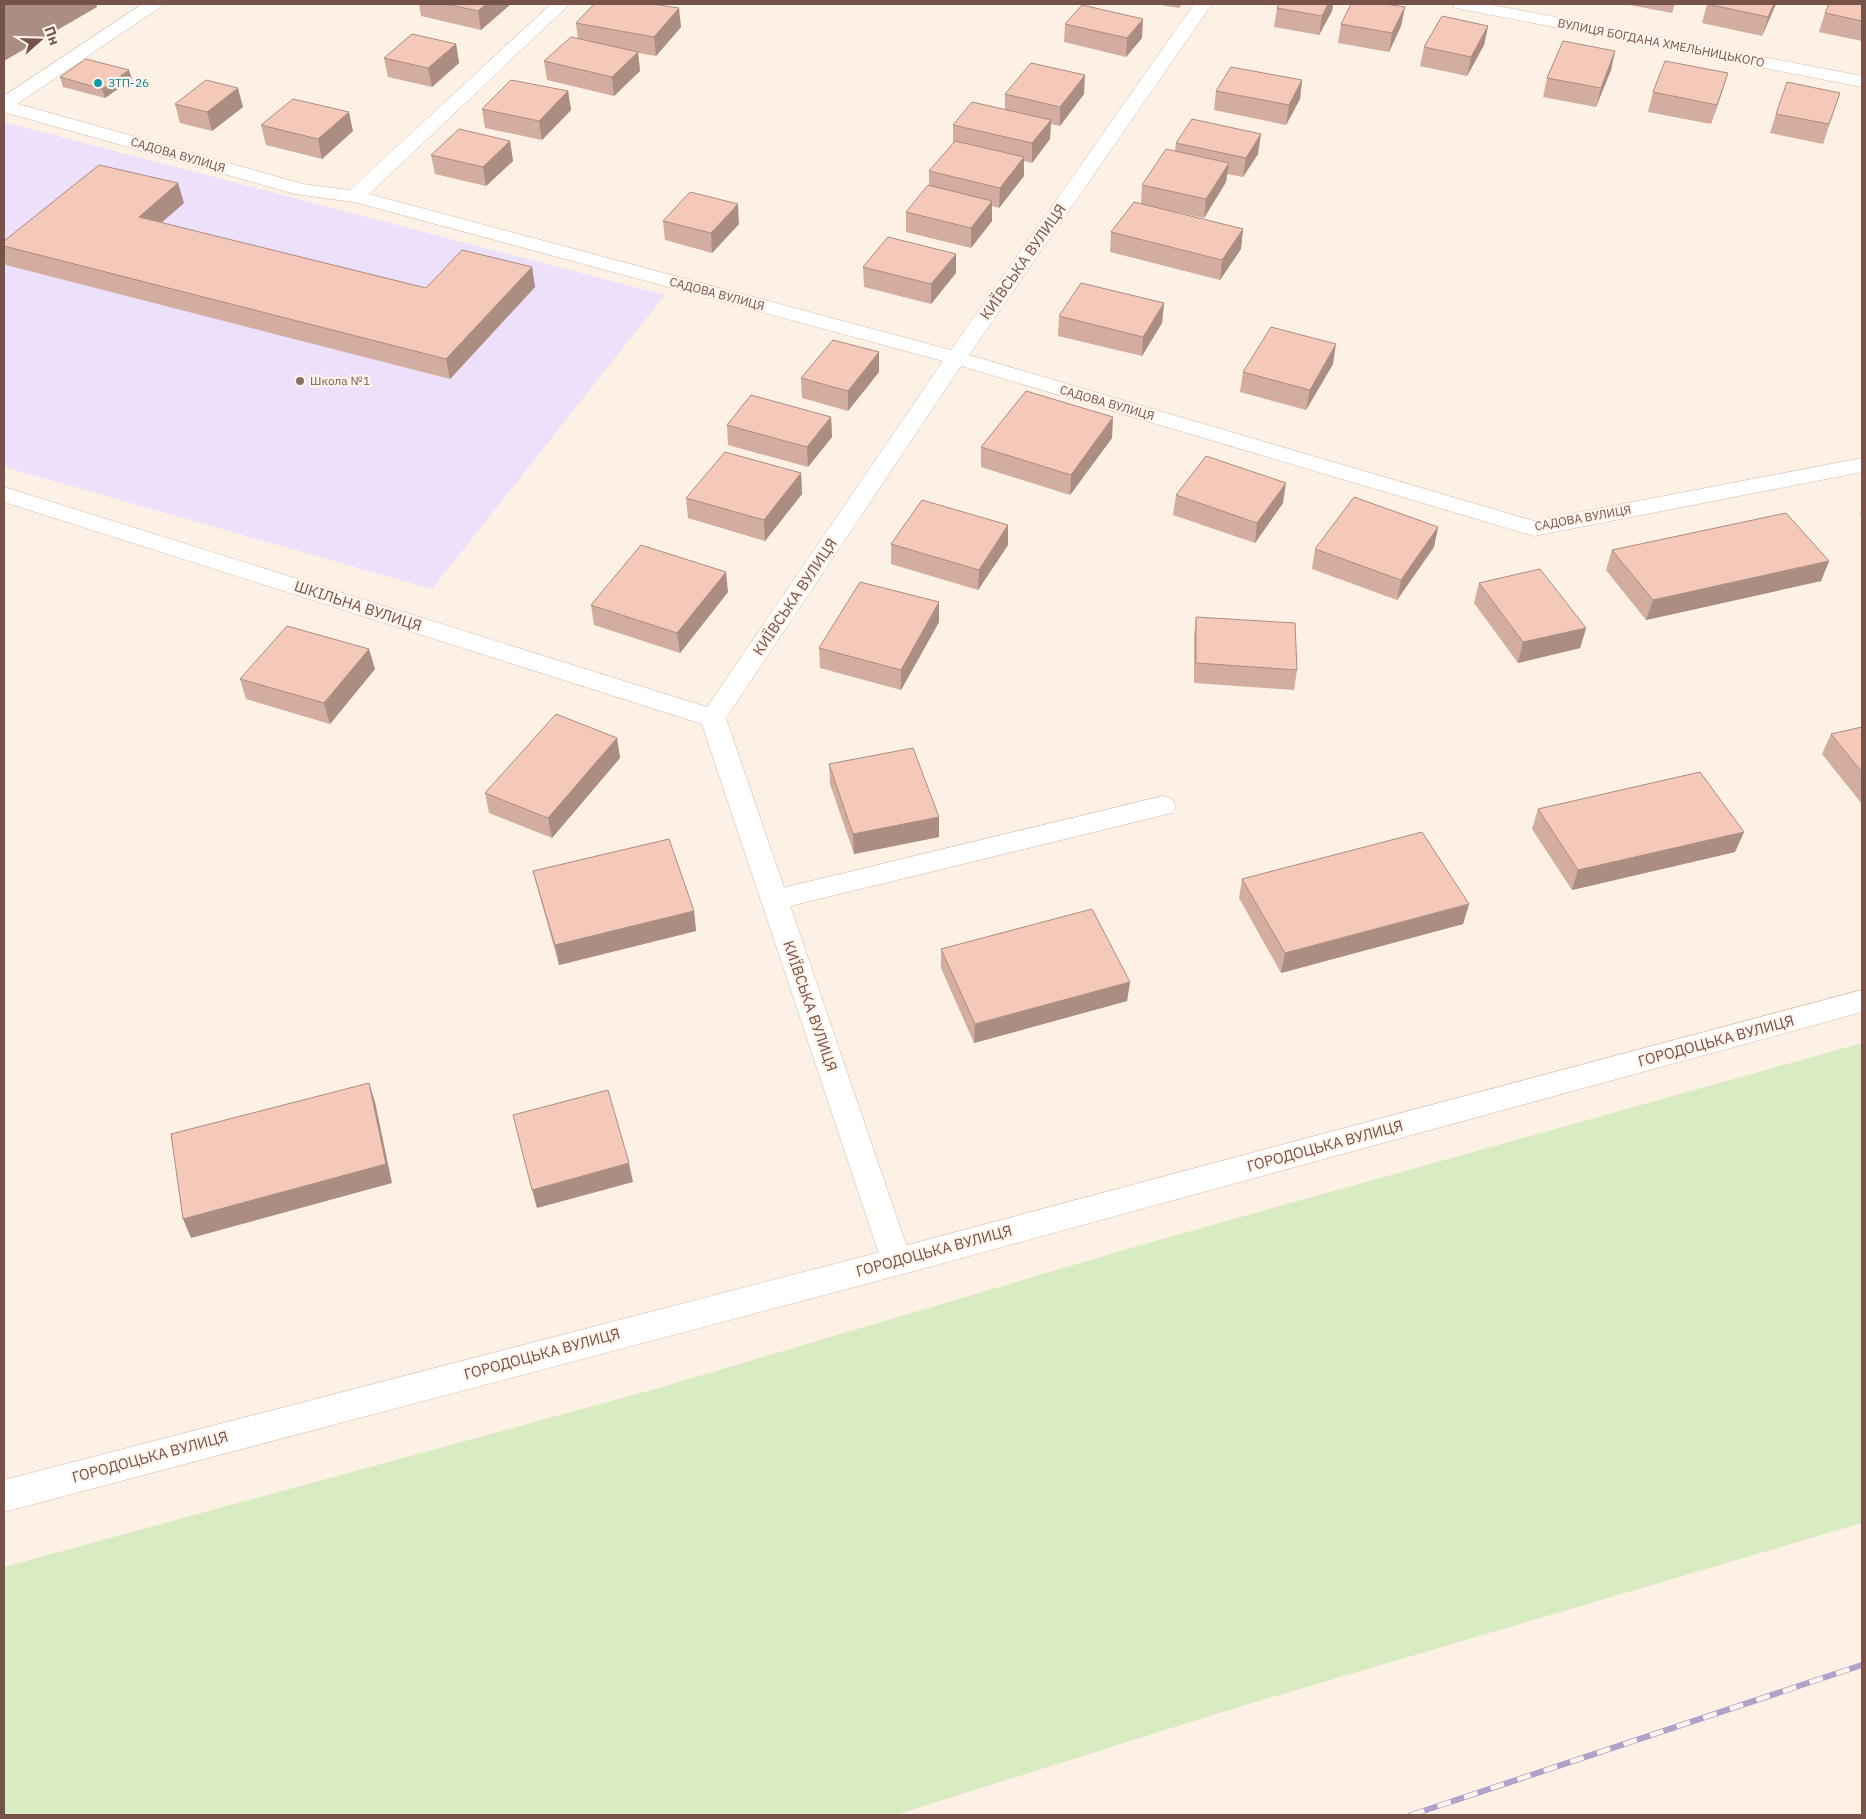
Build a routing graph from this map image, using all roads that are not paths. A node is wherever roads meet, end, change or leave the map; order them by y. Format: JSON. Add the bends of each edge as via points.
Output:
{"nodes":[{"id":1,"x":152,"y":4,"type":"edge"},
{"id":2,"x":561,"y":4,"type":"edge"},
{"id":3,"x":1203,"y":4,"type":"edge"},
{"id":4,"x":1460,"y":4,"type":"edge"},
{"id":5,"x":1862,"y":82,"type":"edge"},
{"id":6,"x":4,"y":105,"type":"edge"},
{"id":7,"x":355,"y":196,"type":"junction"},
{"id":8,"x":956,"y":358,"type":"junction"},
{"id":9,"x":1862,"y":465,"type":"edge"},
{"id":10,"x":4,"y":494,"type":"edge"},
{"id":11,"x":713,"y":718,"type":"junction"},
{"id":12,"x":1163,"y":806,"type":"dead end"},
{"id":13,"x":774,"y":900,"type":"junction"},
{"id":14,"x":1862,"y":1002,"type":"edge"},
{"id":15,"x":896,"y":1262,"type":"junction"},
{"id":16,"x":4,"y":1496,"type":"edge"}],
"edges":[{"from":1,"to":6,"type":"street"},
{"from":2,"to":7,"type":"street"},
{"from":3,"to":8,"type":"street","name":"КИЇВСЬКА ВУЛИЦЯ"},
{"from":4,"to":5,"type":"street","name":"ВУЛИЦЯ БОГДАНА ХМЕЛЬНИЦЬКОГО"},
{"from":6,"to":7,"type":"street","name":"САДОВА ВУЛИЦЯ","via":[[302,190]]},
{"from":7,"to":8,"type":"street","name":"САДОВА ВУЛИЦЯ"},
{"from":8,"to":9,"type":"street","name":"САДОВА ВУЛИЦЯ","via":[[1534,529]]},
{"from":8,"to":11,"type":"street","name":"КИЇВСЬКА ВУЛИЦЯ"},
{"from":10,"to":11,"type":"street","name":"ШКІЛЬНА ВУЛИЦЯ"},
{"from":11,"to":13,"type":"street","name":"КИЇВСЬКА ВУЛИЦЯ"},
{"from":12,"to":13,"type":"street"},
{"from":13,"to":15,"type":"street","name":"КИЇВСЬКА ВУЛИЦЯ"},
{"from":14,"to":15,"type":"street","name":"ГОРОДОЦЬКА ВУЛИЦЯ"},
{"from":15,"to":16,"type":"street","name":"ГОРОДОЦЬКА ВУЛИЦЯ"}]}
